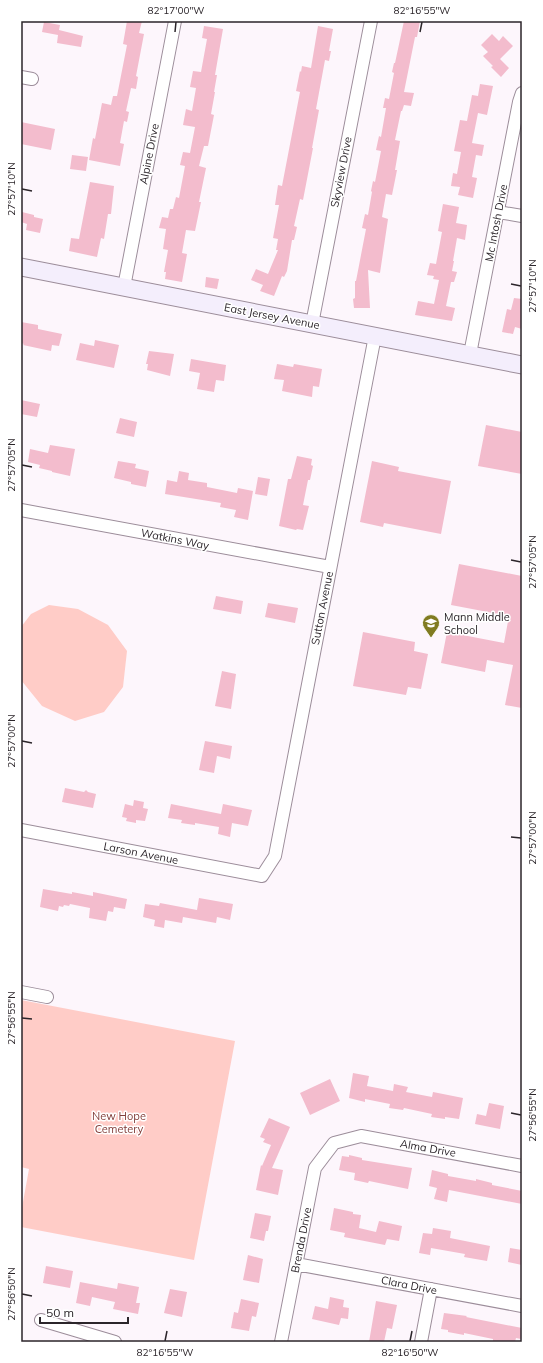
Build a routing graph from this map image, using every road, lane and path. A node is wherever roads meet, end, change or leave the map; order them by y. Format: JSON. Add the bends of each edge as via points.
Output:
{"nodes":[{"id":1,"x":175,"y":21,"type":"edge"},
{"id":2,"x":371,"y":21,"type":"edge"},
{"id":3,"x":522,"y":93,"type":"edge"},
{"id":4,"x":498,"y":212,"type":"junction"},
{"id":5,"x":522,"y":216,"type":"edge"},
{"id":6,"x":21,"y":267,"type":"edge"},
{"id":7,"x":124,"y":287,"type":"junction"},
{"id":8,"x":312,"y":324,"type":"junction"},
{"id":9,"x":375,"y":336,"type":"junction"},
{"id":10,"x":470,"y":354,"type":"junction"},
{"id":11,"x":522,"y":364,"type":"edge"},
{"id":12,"x":21,"y":510,"type":"edge"},
{"id":13,"x":330,"y":567,"type":"junction"},
{"id":14,"x":21,"y":830,"type":"edge"},
{"id":15,"x":262,"y":876,"type":"joint"},
{"id":16,"x":21,"y":992,"type":"edge"},
{"id":17,"x":47,"y":997,"type":"dead end"},
{"id":18,"x":334,"y":1143,"type":"joint"},
{"id":19,"x":522,"y":1166,"type":"edge"},
{"id":20,"x":296,"y":1264,"type":"junction"},
{"id":21,"x":431,"y":1289,"type":"junction"},
{"id":22,"x":522,"y":1306,"type":"edge"},
{"id":23,"x":41,"y":1320,"type":"dead end"},
{"id":24,"x":115,"y":1342,"type":"edge"},
{"id":25,"x":281,"y":1342,"type":"edge"},
{"id":26,"x":421,"y":1342,"type":"edge"}],
"edges":[{"from":1,"to":7,"type":"street","name":"Alpine Drive"},
{"from":2,"to":8,"type":"street","name":"Skyview Drive"},
{"from":3,"to":4,"type":"street","name":"Mc Intosh Drive"},
{"from":4,"to":5,"type":"street"},
{"from":4,"to":10,"type":"street","name":"Mc Intosh Drive"},
{"from":6,"to":7,"type":"street","name":"East Jersey Avenue"},
{"from":7,"to":8,"type":"street","name":"East Jersey Avenue"},
{"from":8,"to":9,"type":"street","name":"East Jersey Avenue"},
{"from":9,"to":10,"type":"street","name":"East Jersey Avenue"},
{"from":9,"to":13,"type":"street","name":"Sutton Avenue"},
{"from":10,"to":11,"type":"street","name":"East Jersey Avenue"},
{"from":12,"to":13,"type":"street","name":"Watkins Way"},
{"from":13,"to":15,"type":"street","name":"Sutton Avenue","via":[[275,856]]},
{"from":14,"to":15,"type":"street","name":"Larson Avenue"},
{"from":16,"to":17,"type":"street"},
{"from":18,"to":19,"type":"street","name":"Alma Drive","via":[[361,1136]]},
{"from":18,"to":20,"type":"street","name":"Brenda Drive","via":[[315,1168]]},
{"from":20,"to":21,"type":"street","name":"Clara Drive"},
{"from":20,"to":25,"type":"street","name":"Brenda Drive"},
{"from":21,"to":22,"type":"street","name":"Clara Drive"},
{"from":21,"to":26,"type":"street"},
{"from":23,"to":24,"type":"street"}]}
